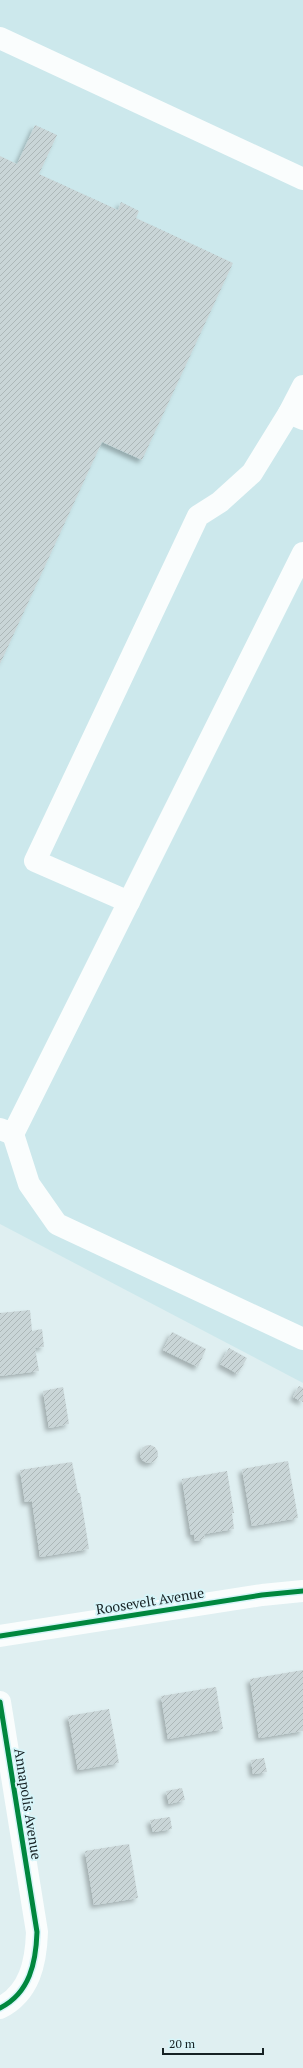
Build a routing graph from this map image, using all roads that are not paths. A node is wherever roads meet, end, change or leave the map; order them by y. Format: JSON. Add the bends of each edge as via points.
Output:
{"nodes":[{"id":1,"x":0,"y":38,"type":"edge"},
{"id":2,"x":303,"y":179,"type":"edge"},
{"id":3,"x":303,"y":386,"type":"edge"},
{"id":4,"x":296,"y":416,"type":"edge"},
{"id":5,"x":303,"y":553,"type":"edge"},
{"id":6,"x":129,"y":902,"type":"junction"},
{"id":7,"x":6,"y":1131,"type":"edge"},
{"id":8,"x":303,"y":1340,"type":"edge"},
{"id":9,"x":303,"y":1591,"type":"edge"},
{"id":10,"x":0,"y":1636,"type":"edge"},
{"id":11,"x":0,"y":1702,"type":"edge"},
{"id":12,"x":0,"y":2008,"type":"edge"}],
"edges":[{"from":1,"to":2,"type":"street"},
{"from":3,"to":4,"type":"street"},
{"from":4,"to":6,"type":"street","via":[[252,473],[220,502],[198,516],[35,861]]},
{"from":5,"to":6,"type":"street"},
{"from":6,"to":7,"type":"street"},
{"from":7,"to":8,"type":"street","via":[[29,1184],[57,1224]]},
{"from":9,"to":10,"type":"street","name":"Roosevelt Avenue","via":[[262,1595]]},
{"from":11,"to":12,"type":"street","name":"Annapolis Avenue","via":[[37,1932],[34,1968],[25,1987]]}]}
